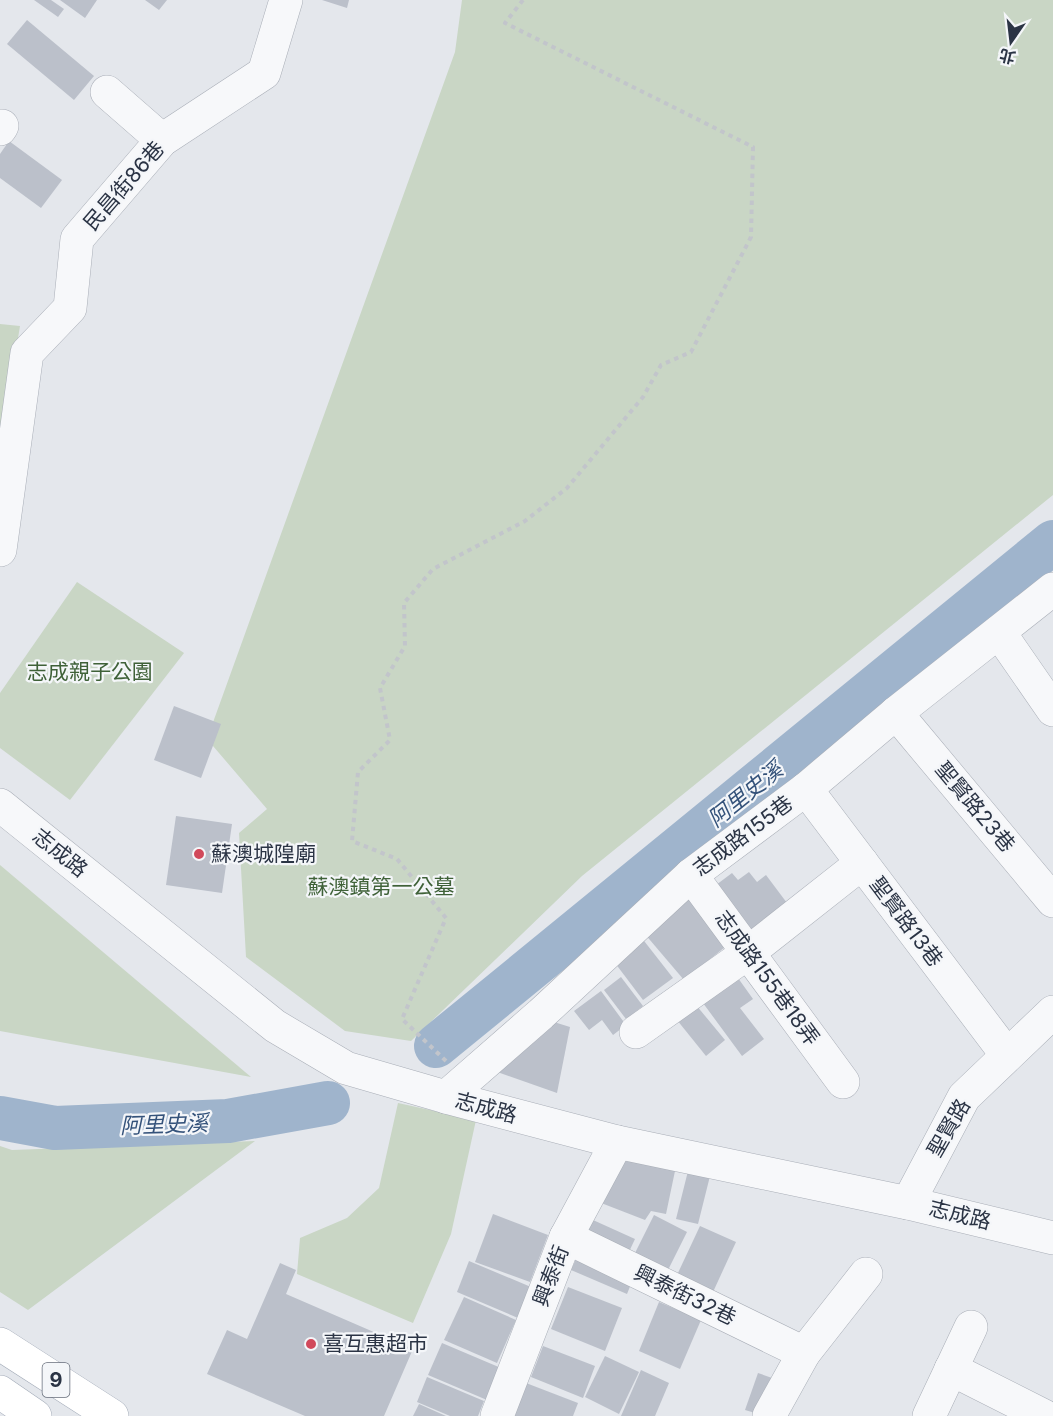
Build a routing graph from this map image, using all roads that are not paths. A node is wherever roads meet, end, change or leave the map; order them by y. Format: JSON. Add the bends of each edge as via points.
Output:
{"nodes":[{"id":1,"x":286,"y":0,"type":"edge"},
{"id":2,"x":107,"y":92,"type":"dead end"},
{"id":3,"x":162,"y":140,"type":"junction"},
{"id":4,"x":0,"y":550,"type":"edge"},
{"id":5,"x":1048,"y":601,"type":"edge"},
{"id":6,"x":999,"y":632,"type":"junction"},
{"id":7,"x":1053,"y":710,"type":"edge"},
{"id":8,"x":896,"y":712,"type":"junction"},
{"id":9,"x":806,"y":789,"type":"junction"},
{"id":10,"x":0,"y":805,"type":"edge"},
{"id":11,"x":862,"y":863,"type":"junction"},
{"id":12,"x":692,"y":875,"type":"junction"},
{"id":13,"x":1053,"y":901,"type":"edge"},
{"id":14,"x":749,"y":952,"type":"junction"},
{"id":15,"x":1053,"y":1012,"type":"edge"},
{"id":16,"x":636,"y":1032,"type":"dead end"},
{"id":17,"x":1007,"y":1055,"type":"junction"},
{"id":18,"x":843,"y":1082,"type":"dead end"},
{"id":19,"x":456,"y":1089,"type":"junction"},
{"id":20,"x":617,"y":1142,"type":"junction"},
{"id":21,"x":908,"y":1203,"type":"junction"},
{"id":22,"x":566,"y":1237,"type":"junction"},
{"id":23,"x":1053,"y":1238,"type":"edge"},
{"id":24,"x":866,"y":1274,"type":"dead end"},
{"id":25,"x":971,"y":1327,"type":"dead end"},
{"id":26,"x":0,"y":1344,"type":"edge"},
{"id":27,"x":804,"y":1353,"type":"junction"},
{"id":28,"x":951,"y":1369,"type":"junction"},
{"id":29,"x":0,"y":1392,"type":"edge"},
{"id":30,"x":35,"y":1416,"type":"edge"},
{"id":31,"x":112,"y":1416,"type":"edge"},
{"id":32,"x":497,"y":1416,"type":"edge"},
{"id":33,"x":769,"y":1416,"type":"edge"},
{"id":34,"x":929,"y":1416,"type":"edge"},
{"id":35,"x":1044,"y":1416,"type":"edge"}],
"edges":[{"from":1,"to":3,"type":"street","name":"民昌街86巷","via":[[264,73]]},
{"from":2,"to":3,"type":"street"},
{"from":3,"to":4,"type":"street","name":"民昌街86巷","via":[[77,239],[70,308],[27,353]]},
{"from":5,"to":6,"type":"street","name":"志成路155巷"},
{"from":6,"to":7,"type":"street"},
{"from":6,"to":8,"type":"street","name":"志成路155巷"},
{"from":8,"to":9,"type":"street","name":"志成路155巷"},
{"from":8,"to":13,"type":"street","name":"聖賢路23巷"},
{"from":9,"to":11,"type":"street","name":"聖賢路13巷"},
{"from":9,"to":12,"type":"street","name":"志成路155巷"},
{"from":10,"to":19,"type":"street","name":"志成路","via":[[275,1026],[346,1068],[403,1085]]},
{"from":11,"to":14,"type":"street"},
{"from":11,"to":17,"type":"street","name":"聖賢路13巷"},
{"from":12,"to":14,"type":"street","name":"志成路155巷18弄"},
{"from":12,"to":19,"type":"street","name":"志成路155巷"},
{"from":14,"to":16,"type":"street"},
{"from":14,"to":18,"type":"street","name":"志成路155巷18弄"},
{"from":15,"to":17,"type":"street","name":"聖賢路"},
{"from":17,"to":21,"type":"street","name":"聖賢路","via":[[964,1097]]},
{"from":19,"to":20,"type":"street","name":"志成路"},
{"from":20,"to":21,"type":"street","name":"志成路"},
{"from":20,"to":22,"type":"street","name":"興泰街"},
{"from":21,"to":23,"type":"street","name":"志成路"},
{"from":22,"to":27,"type":"street","name":"興泰街32巷"},
{"from":22,"to":32,"type":"street","name":"興泰街"},
{"from":24,"to":27,"type":"street"},
{"from":25,"to":28,"type":"street"},
{"from":26,"to":31,"type":"main road","number":"9"},
{"from":27,"to":33,"type":"street"},
{"from":28,"to":34,"type":"street"},
{"from":28,"to":35,"type":"street"},
{"from":29,"to":30,"type":"main road","number":"9"}]}
